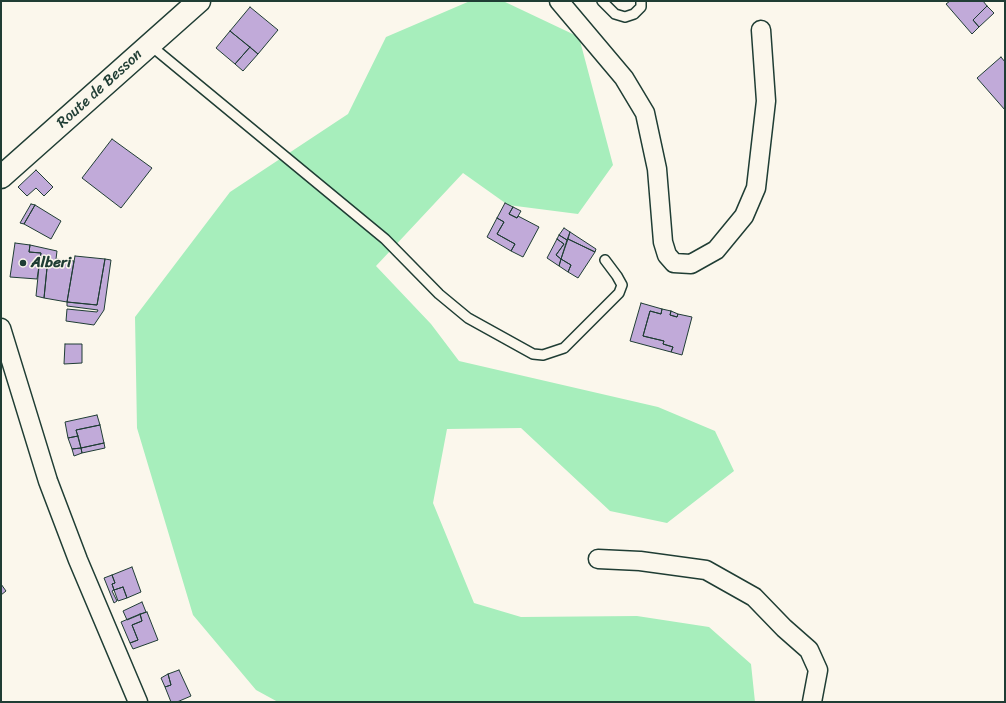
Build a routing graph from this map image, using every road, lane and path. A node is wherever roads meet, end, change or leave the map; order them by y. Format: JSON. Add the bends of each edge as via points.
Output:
{"nodes":[{"id":1,"x":199,"y":1,"type":"edge"},
{"id":2,"x":559,"y":1,"type":"edge"},
{"id":3,"x":602,"y":1,"type":"edge"},
{"id":4,"x":641,"y":1,"type":"edge"},
{"id":5,"x":761,"y":30,"type":"dead end"},
{"id":6,"x":150,"y":44,"type":"junction"},
{"id":7,"x":1,"y":176,"type":"edge"},
{"id":8,"x":605,"y":260,"type":"dead end"},
{"id":9,"x":1,"y":328,"type":"edge"},
{"id":10,"x":598,"y":559,"type":"dead end"},
{"id":11,"x":138,"y":702,"type":"edge"},
{"id":12,"x":812,"y":702,"type":"edge"}],
"edges":[{"from":1,"to":6,"type":"main road","name":"Route de Besson"},
{"from":2,"to":5,"type":"street","via":[[624,78],[645,113],[658,170],[663,242],[667,255],[674,263],[691,264],[716,250],[744,216],[756,188],[766,101]]},
{"from":3,"to":4,"type":"lane","via":[[615,14],[625,17],[634,14],[641,7]]},
{"from":6,"to":7,"type":"main road","name":"Route de Besson"},
{"from":6,"to":8,"type":"lane","via":[[385,239],[439,294],[468,318],[533,354],[543,355],[564,348],[619,293],[622,284]]},
{"from":9,"to":11,"type":"street","via":[[48,481],[78,560]]},
{"from":10,"to":12,"type":"street","via":[[640,561],[706,570],[754,597],[809,650],[818,670]]}]}
